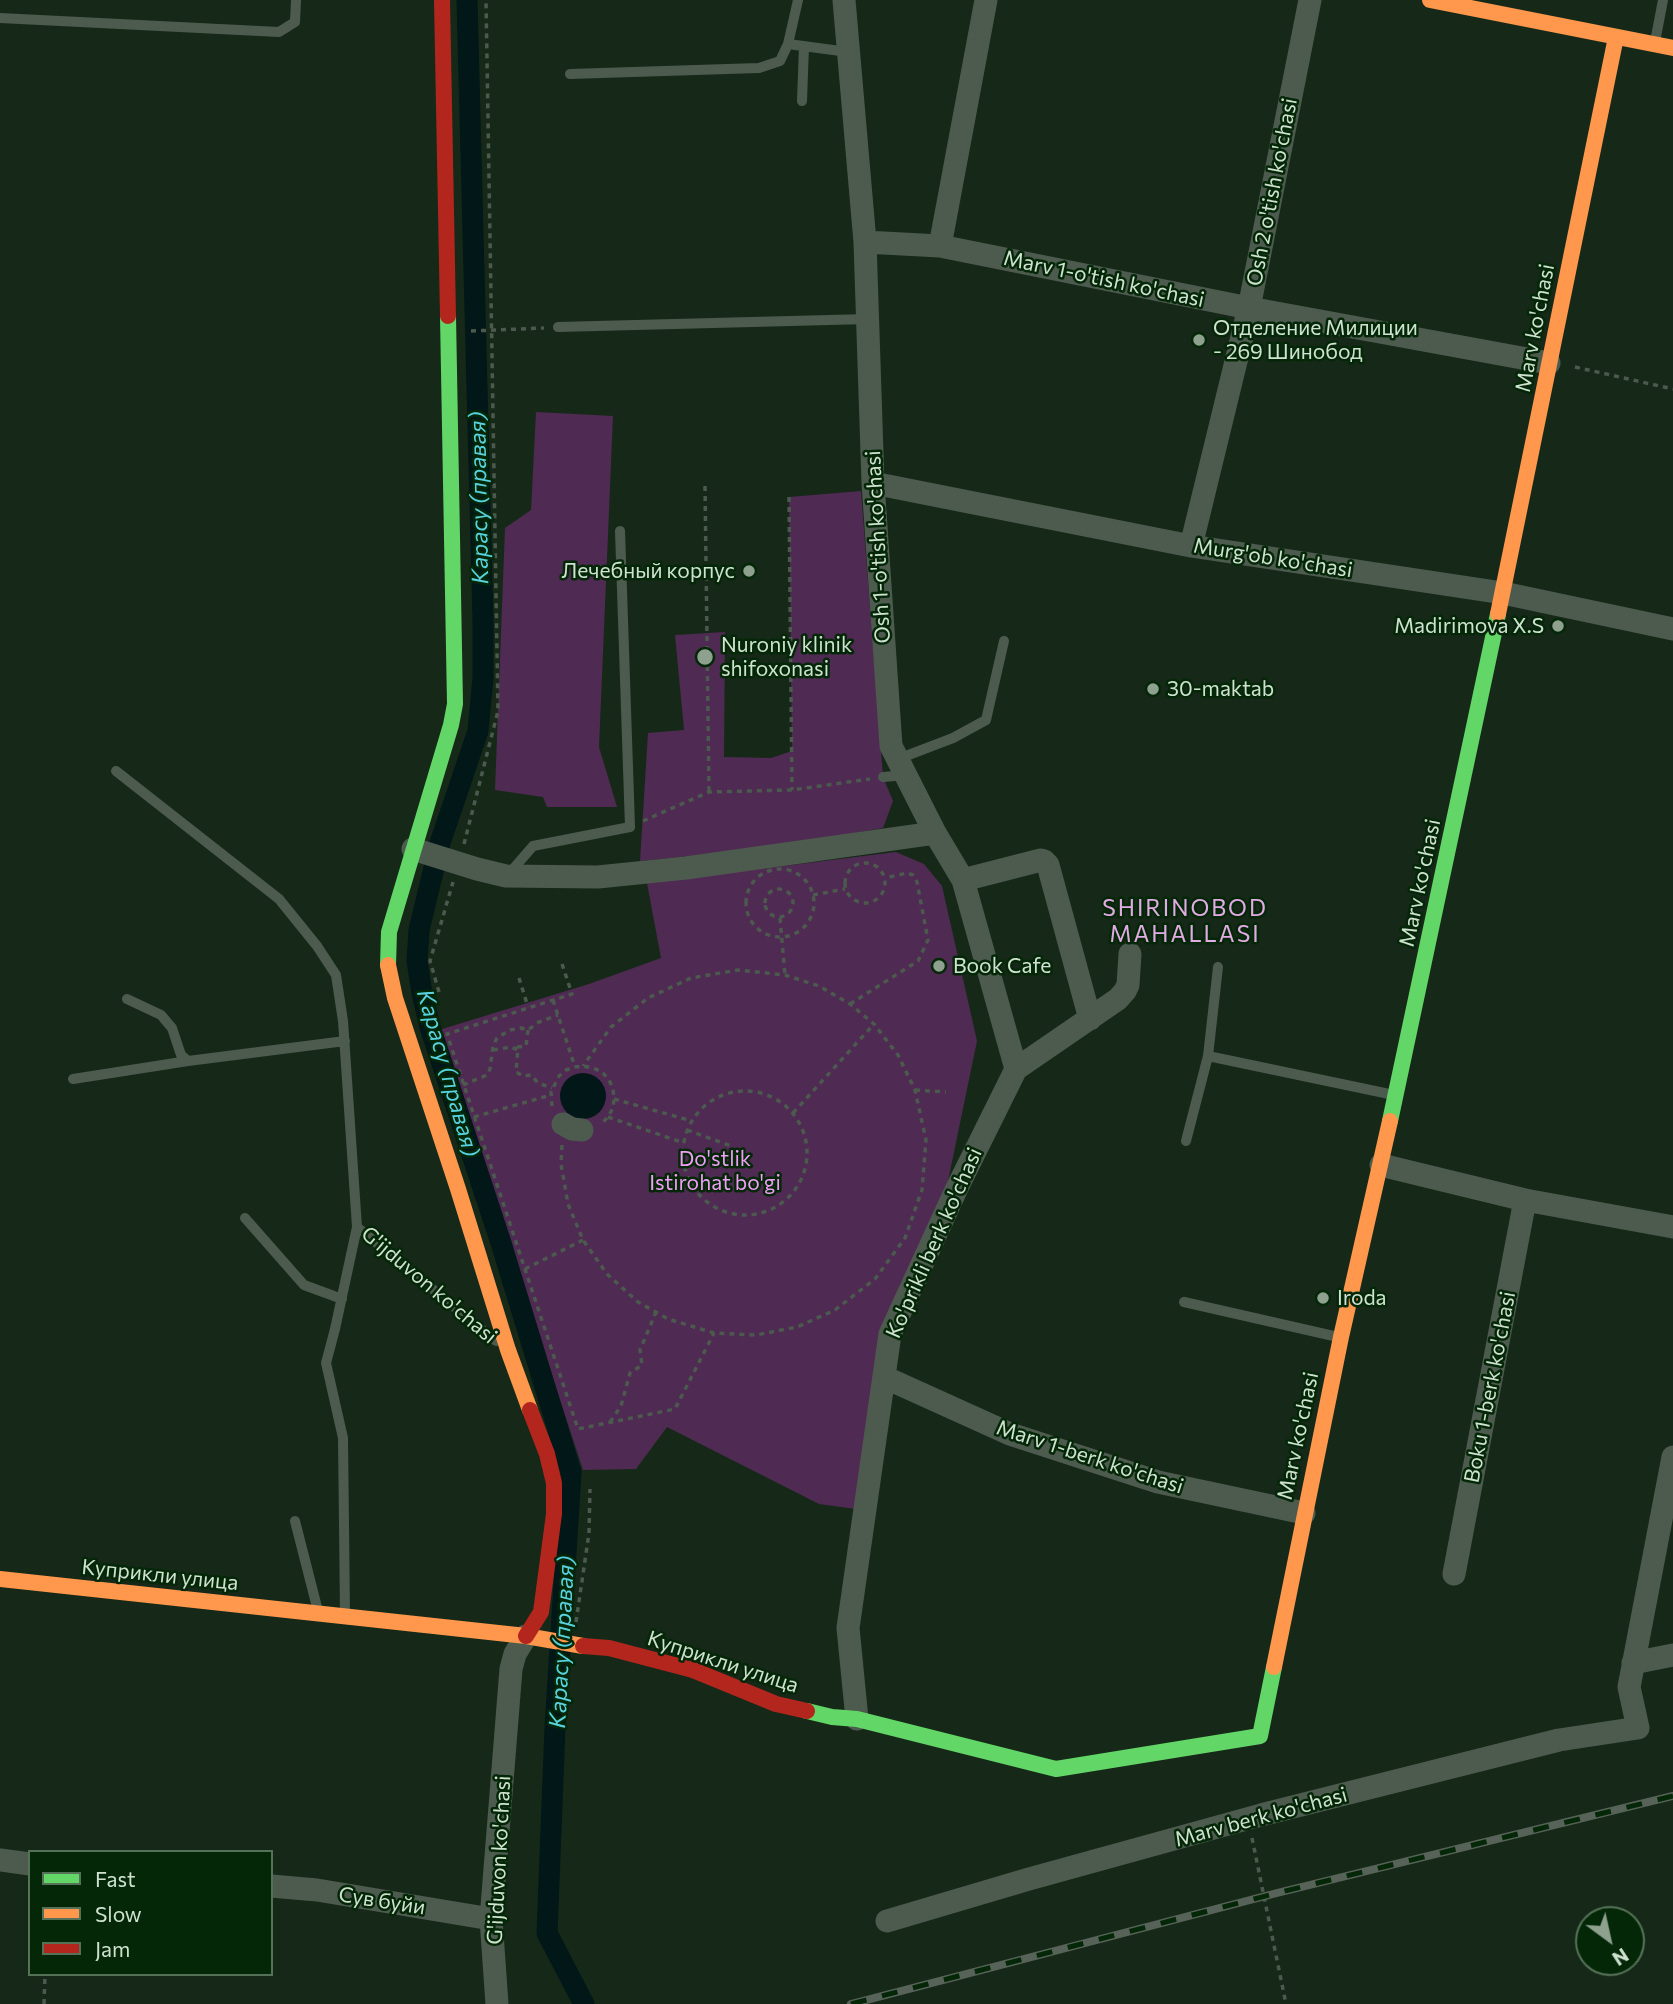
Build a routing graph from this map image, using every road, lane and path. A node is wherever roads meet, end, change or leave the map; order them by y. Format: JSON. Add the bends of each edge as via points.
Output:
{"nodes":[{"id":1,"x":296,"y":0,"type":"edge"},
{"id":2,"x":442,"y":0,"type":"edge"},
{"id":3,"x":486,"y":0,"type":"edge"},
{"id":4,"x":798,"y":0,"type":"edge"},
{"id":5,"x":844,"y":0,"type":"edge"},
{"id":6,"x":986,"y":0,"type":"edge"},
{"id":7,"x":1310,"y":0,"type":"edge"},
{"id":8,"x":1430,"y":0,"type":"edge"},
{"id":9,"x":1662,"y":0,"type":"edge"},
{"id":10,"x":1478,"y":5,"type":"edge"},
{"id":11,"x":0,"y":18,"type":"edge"},
{"id":12,"x":1616,"y":37,"type":"junction"},
{"id":13,"x":788,"y":44,"type":"junction"},
{"id":14,"x":1655,"y":45,"type":"junction"},
{"id":15,"x":804,"y":46,"type":"junction"},
{"id":16,"x":1673,"y":48,"type":"edge"},
{"id":17,"x":848,"y":52,"type":"junction"},
{"id":18,"x":569,"y":74,"type":"dead end"},
{"id":19,"x":802,"y":101,"type":"dead end"},
{"id":20,"x":865,"y":242,"type":"junction"},
{"id":21,"x":940,"y":246,"type":"junction"},
{"id":22,"x":1249,"y":308,"type":"junction"},
{"id":23,"x":868,"y":319,"type":"junction"},
{"id":24,"x":558,"y":327,"type":"joint"},
{"id":25,"x":492,"y":330,"type":"junction"},
{"id":26,"x":1549,"y":363,"type":"junction"},
{"id":27,"x":1673,"y":389,"type":"edge"},
{"id":28,"x":873,"y":483,"type":"junction"},
{"id":29,"x":705,"y":486,"type":"dead end"},
{"id":30,"x":789,"y":497,"type":"dead end"},
{"id":31,"x":620,"y":531,"type":"dead end"},
{"id":32,"x":1191,"y":546,"type":"junction"},
{"id":33,"x":1503,"y":593,"type":"junction"},
{"id":34,"x":1673,"y":629,"type":"edge"},
{"id":35,"x":1004,"y":642,"type":"dead end"},
{"id":36,"x":902,"y":766,"type":"junction"},
{"id":37,"x":116,"y":771,"type":"dead end"},
{"id":38,"x":883,"y":777,"type":"joint"},
{"id":39,"x":792,"y":790,"type":"junction"},
{"id":40,"x":709,"y":792,"type":"junction"},
{"id":41,"x":630,"y":827,"type":"junction"},
{"id":42,"x":935,"y":833,"type":"junction"},
{"id":43,"x":418,"y":851,"type":"junction"},
{"id":44,"x":459,"y":863,"type":"junction"},
{"id":45,"x":506,"y":876,"type":"junction"},
{"id":46,"x":885,"y":878,"type":"junction"},
{"id":47,"x":963,"y":880,"type":"junction"},
{"id":48,"x":845,"y":889,"type":"junction"},
{"id":49,"x":813,"y":895,"type":"junction"},
{"id":50,"x":780,"y":917,"type":"junction"},
{"id":51,"x":782,"y":937,"type":"junction"},
{"id":52,"x":1130,"y":954,"type":"dead end"},
{"id":53,"x":562,"y":964,"type":"dead end"},
{"id":54,"x":1218,"y":967,"type":"dead end"},
{"id":55,"x":785,"y":975,"type":"junction"},
{"id":56,"x":519,"y":978,"type":"dead end"},
{"id":57,"x":439,"y":992,"type":"dead end"},
{"id":58,"x":127,"y":999,"type":"dead end"},
{"id":59,"x":553,"y":1000,"type":"junction"},
{"id":60,"x":850,"y":1004,"type":"junction"},
{"id":61,"x":528,"y":1007,"type":"junction"},
{"id":62,"x":558,"y":1015,"type":"junction"},
{"id":63,"x":1090,"y":1019,"type":"junction"},
{"id":64,"x":874,"y":1024,"type":"junction"},
{"id":65,"x":528,"y":1030,"type":"junction"},
{"id":66,"x":345,"y":1041,"type":"junction"},
{"id":67,"x":493,"y":1050,"type":"junction"},
{"id":68,"x":518,"y":1050,"type":"junction"},
{"id":69,"x":1208,"y":1056,"type":"junction"},
{"id":70,"x":188,"y":1061,"type":"junction"},
{"id":71,"x":583,"y":1066,"type":"junction"},
{"id":72,"x":575,"y":1067,"type":"junction"},
{"id":73,"x":1016,"y":1069,"type":"junction"},
{"id":74,"x":73,"y":1079,"type":"dead end"},
{"id":75,"x":463,"y":1085,"type":"junction"},
{"id":76,"x":552,"y":1088,"type":"junction"},
{"id":77,"x":915,"y":1090,"type":"junction"},
{"id":78,"x":946,"y":1092,"type":"dead end"},
{"id":79,"x":551,"y":1095,"type":"junction"},
{"id":80,"x":1396,"y":1095,"type":"junction"},
{"id":81,"x":614,"y":1099,"type":"junction"},
{"id":82,"x":793,"y":1113,"type":"junction"},
{"id":83,"x":474,"y":1117,"type":"junction"},
{"id":84,"x":608,"y":1117,"type":"junction"},
{"id":85,"x":692,"y":1121,"type":"junction"},
{"id":86,"x":573,"y":1127,"type":"junction"},
{"id":87,"x":687,"y":1130,"type":"junction"},
{"id":88,"x":1186,"y":1141,"type":"dead end"},
{"id":89,"x":684,"y":1143,"type":"junction"},
{"id":90,"x":731,"y":1146,"type":"dead end"},
{"id":91,"x":1381,"y":1165,"type":"junction"},
{"id":92,"x":1525,"y":1200,"type":"junction"},
{"id":93,"x":245,"y":1218,"type":"dead end"},
{"id":94,"x":357,"y":1227,"type":"junction"},
{"id":95,"x":1673,"y":1227,"type":"edge"},
{"id":96,"x":583,"y":1240,"type":"junction"},
{"id":97,"x":524,"y":1269,"type":"junction"},
{"id":98,"x":342,"y":1299,"type":"junction"},
{"id":99,"x":1184,"y":1302,"type":"dead end"},
{"id":100,"x":656,"y":1312,"type":"junction"},
{"id":101,"x":714,"y":1333,"type":"junction"},
{"id":102,"x":1341,"y":1337,"type":"junction"},
{"id":103,"x":508,"y":1350,"type":"junction"},
{"id":104,"x":884,"y":1377,"type":"junction"},
{"id":105,"x":610,"y":1423,"type":"junction"},
{"id":106,"x":1673,"y":1457,"type":"edge"},
{"id":107,"x":590,"y":1489,"type":"dead end"},
{"id":108,"x":1304,"y":1513,"type":"junction"},
{"id":109,"x":295,"y":1521,"type":"dead end"},
{"id":110,"x":1454,"y":1574,"type":"dead end"},
{"id":111,"x":0,"y":1579,"type":"edge"},
{"id":112,"x":318,"y":1613,"type":"junction"},
{"id":113,"x":345,"y":1616,"type":"junction"},
{"id":114,"x":535,"y":1638,"type":"junction"},
{"id":115,"x":572,"y":1645,"type":"junction"},
{"id":116,"x":1673,"y":1655,"type":"edge"},
{"id":117,"x":1633,"y":1663,"type":"junction"},
{"id":118,"x":857,"y":1719,"type":"junction"},
{"id":119,"x":1260,"y":1736,"type":"joint"},
{"id":120,"x":1252,"y":1842,"type":"dead end"},
{"id":121,"x":0,"y":1860,"type":"edge"},
{"id":122,"x":28,"y":1864,"type":"edge"},
{"id":123,"x":273,"y":1886,"type":"edge"},
{"id":124,"x":491,"y":1919,"type":"junction"},
{"id":125,"x":887,"y":1921,"type":"dead end"},
{"id":126,"x":45,"y":1976,"type":"edge"},
{"id":127,"x":44,"y":2004,"type":"edge"},
{"id":128,"x":497,"y":2004,"type":"edge"},
{"id":129,"x":1286,"y":2004,"type":"edge"}],
"edges":[{"from":1,"to":11,"type":"lane","via":[[295,22],[279,32]]},
{"from":2,"to":43,"type":"street","via":[[456,682],[451,725]]},
{"from":3,"to":25,"type":"path"},
{"from":4,"to":13,"type":"lane"},
{"from":5,"to":17,"type":"street","name":"Osh 1-o'tish ko'chasi"},
{"from":6,"to":21,"type":"street"},
{"from":7,"to":22,"type":"street","name":"Osh 2 o'tish ko'chasi"},
{"from":8,"to":10,"type":"street"},
{"from":9,"to":14,"type":"lane"},
{"from":10,"to":12,"type":"street"},
{"from":12,"to":14,"type":"street"},
{"from":12,"to":26,"type":"street","name":"Marv ko'chasi"},
{"from":13,"to":15,"type":"lane"},
{"from":13,"to":18,"type":"lane","via":[[780,61],[759,68]]},
{"from":14,"to":16,"type":"street"},
{"from":15,"to":17,"type":"lane"},
{"from":15,"to":19,"type":"lane"},
{"from":17,"to":20,"type":"street","name":"Osh 1-o'tish ko'chasi"},
{"from":20,"to":21,"type":"street","name":"Marv 1-o'tish ko'chasi"},
{"from":20,"to":23,"type":"street","name":"Osh 1-o'tish ko'chasi"},
{"from":21,"to":22,"type":"street","name":"Marv 1-o'tish ko'chasi"},
{"from":22,"to":26,"type":"street","name":"Marv 1-o'tish ko'chasi"},
{"from":22,"to":32,"type":"street","name":"Osh 2 o'tish ko'chasi"},
{"from":23,"to":24,"type":"lane"},
{"from":23,"to":28,"type":"street","name":"Osh 1-o'tish ko'chasi"},
{"from":24,"to":25,"type":"path"},
{"from":25,"to":44,"type":"path","via":[[498,711]]},
{"from":26,"to":27,"type":"path"},
{"from":26,"to":33,"type":"street","name":"Marv ko'chasi"},
{"from":28,"to":32,"type":"street","name":"Murg'ob ko'chasi"},
{"from":28,"to":36,"type":"street","name":"Osh 1-o'tish ko'chasi","via":[[891,746]]},
{"from":29,"to":40,"type":"path"},
{"from":30,"to":39,"type":"path"},
{"from":31,"to":41,"type":"lane"},
{"from":32,"to":33,"type":"street","name":"Murg'ob ko'chasi"},
{"from":33,"to":34,"type":"street","name":"Murg'ob ko'chasi"},
{"from":33,"to":80,"type":"street","name":"Marv ko'chasi"},
{"from":35,"to":36,"type":"lane","via":[[986,720]]},
{"from":36,"to":38,"type":"lane"},
{"from":36,"to":42,"type":"street","name":"Osh 1-o'tish ko'chasi"},
{"from":37,"to":66,"type":"lane","name":"G'ijduvon ko'chasi","via":[[279,899],[336,975]]},
{"from":38,"to":39,"type":"path"},
{"from":39,"to":40,"type":"path"},
{"from":40,"to":41,"type":"path"},
{"from":41,"to":45,"type":"lane","via":[[533,846]]},
{"from":42,"to":45,"type":"street","via":[[617,876]]},
{"from":42,"to":47,"type":"street","name":"Osh 1-o'tish ko'chasi"},
{"from":43,"to":44,"type":"street"},
{"from":43,"to":103,"type":"street","via":[[389,932],[391,981]]},
{"from":44,"to":45,"type":"street"},
{"from":44,"to":57,"type":"path","via":[[430,961]]},
{"from":46,"to":48,"type":"path","via":[[883,893],[870,903],[855,901]]},
{"from":46,"to":48,"type":"path","via":[[875,865],[859,863],[847,873]]},
{"from":46,"to":60,"type":"path","via":[[913,875],[928,940],[918,961]]},
{"from":47,"to":63,"type":"street","via":[[1041,860],[1048,865]]},
{"from":47,"to":73,"type":"street","name":"Osh 1-o'tish ko'chasi"},
{"from":48,"to":49,"type":"path"},
{"from":49,"to":51,"type":"path","via":[[807,923]]},
{"from":49,"to":51,"type":"path","via":[[804,878],[787,870],[768,871],[753,883],[746,900],[750,919],[763,933]]},
{"from":50,"to":50,"type":"path","via":[[790,911],[792,899],[777,890],[767,896],[766,908]]},
{"from":50,"to":51,"type":"path"},
{"from":51,"to":55,"type":"path"},
{"from":52,"to":63,"type":"street","name":"Ko'prikli berk ko'chasi","via":[[1125,991]]},
{"from":53,"to":59,"type":"path","via":[[572,994]]},
{"from":54,"to":69,"type":"lane"},
{"from":55,"to":60,"type":"path","via":[[819,986]]},
{"from":55,"to":71,"type":"path","via":[[738,970],[691,978],[648,998],[611,1027]]},
{"from":56,"to":61,"type":"path"},
{"from":58,"to":70,"type":"lane","via":[[161,1015]]},
{"from":59,"to":61,"type":"path"},
{"from":59,"to":62,"type":"path"},
{"from":60,"to":64,"type":"path"},
{"from":61,"to":75,"type":"path","via":[[447,1034]]},
{"from":62,"to":65,"type":"path"},
{"from":62,"to":72,"type":"path"},
{"from":63,"to":73,"type":"street","name":"Ko'prikli berk ko'chasi"},
{"from":64,"to":77,"type":"path","via":[[898,1055]]},
{"from":64,"to":82,"type":"path"},
{"from":65,"to":67,"type":"path","via":[[510,1030],[497,1038]]},
{"from":65,"to":68,"type":"path","via":[[526,1046]]},
{"from":66,"to":70,"type":"lane"},
{"from":66,"to":94,"type":"lane","name":"G'ijduvon ko'chasi"},
{"from":67,"to":68,"type":"path","via":[[511,1046]]},
{"from":67,"to":75,"type":"path","via":[[487,1075]]},
{"from":68,"to":76,"type":"path","via":[[516,1072]]},
{"from":69,"to":80,"type":"lane"},
{"from":69,"to":88,"type":"lane"},
{"from":70,"to":74,"type":"lane"},
{"from":71,"to":72,"type":"path"},
{"from":71,"to":81,"type":"path","via":[[602,1072]]},
{"from":72,"to":76,"type":"path","via":[[559,1076]]},
{"from":73,"to":104,"type":"street","name":"Ko'prikli berk ko'chasi","via":[[890,1334]]},
{"from":75,"to":83,"type":"path"},
{"from":76,"to":79,"type":"path"},
{"from":77,"to":78,"type":"path"},
{"from":77,"to":101,"type":"path","via":[[926,1140],[922,1190],[905,1238],[875,1279],[835,1310],[797,1327],[756,1335]]},
{"from":79,"to":83,"type":"path"},
{"from":79,"to":86,"type":"path","via":[[552,1110]]},
{"from":80,"to":91,"type":"street","name":"Marv ko'chasi"},
{"from":81,"to":84,"type":"path"},
{"from":81,"to":85,"type":"path"},
{"from":82,"to":85,"type":"path","via":[[760,1092],[734,1091],[710,1102]]},
{"from":82,"to":89,"type":"path","via":[[806,1137],[803,1178],[787,1200],[764,1213],[738,1215],[704,1200],[684,1168]]},
{"from":83,"to":97,"type":"path"},
{"from":84,"to":86,"type":"path","via":[[601,1124]]},
{"from":84,"to":89,"type":"path"},
{"from":85,"to":87,"type":"path"},
{"from":86,"to":96,"type":"path","via":[[561,1164],[568,1203]]},
{"from":87,"to":89,"type":"path"},
{"from":87,"to":90,"type":"path"},
{"from":91,"to":92,"type":"street"},
{"from":91,"to":102,"type":"street","name":"Marv ko'chasi"},
{"from":92,"to":95,"type":"street"},
{"from":92,"to":110,"type":"street","name":"Boku 1-berk ko'chasi"},
{"from":93,"to":98,"type":"lane","via":[[304,1285]]},
{"from":94,"to":98,"type":"lane"},
{"from":94,"to":103,"type":"lane","name":"G'ijduvon ko'chasi"},
{"from":96,"to":97,"type":"path"},
{"from":96,"to":100,"type":"path","via":[[607,1274]]},
{"from":97,"to":105,"type":"path","via":[[578,1429]]},
{"from":98,"to":113,"type":"lane","via":[[326,1363],[343,1438]]},
{"from":99,"to":102,"type":"lane"},
{"from":100,"to":101,"type":"path"},
{"from":100,"to":105,"type":"path","via":[[640,1350],[642,1365],[630,1373],[621,1406]]},
{"from":101,"to":105,"type":"path","via":[[676,1409]]},
{"from":102,"to":108,"type":"street","name":"Marv ko'chasi"},
{"from":103,"to":114,"type":"street","name":"G'ijduvon ko'chasi","via":[[554,1483],[554,1514]]},
{"from":104,"to":108,"type":"street","name":"Marv 1-berk ko'chasi","via":[[1022,1438],[1158,1482]]},
{"from":104,"to":118,"type":"street","name":"Ko'prikli berk ko'chasi","via":[[848,1628]]},
{"from":106,"to":117,"type":"street"},
{"from":107,"to":115,"type":"path","via":[[589,1533]]},
{"from":108,"to":119,"type":"street","name":"Marv ko'chasi"},
{"from":109,"to":112,"type":"lane"},
{"from":111,"to":112,"type":"street","name":"Куприкли улица"},
{"from":112,"to":113,"type":"street","name":"Куприкли улица"},
{"from":113,"to":114,"type":"street","name":"Куприкли улица"},
{"from":114,"to":115,"type":"street","name":"Куприкли улица"},
{"from":114,"to":124,"type":"street","name":"G'ijduvon ko'chasi","via":[[515,1654],[511,1669]]},
{"from":115,"to":118,"type":"street","name":"Куприкли улица","via":[[609,1648],[693,1670],[776,1704]]},
{"from":116,"to":117,"type":"street"},
{"from":117,"to":125,"type":"street","name":"Marv berk ko'chasi","via":[[1629,1688],[1638,1728],[1559,1740],[1261,1815]]},
{"from":118,"to":119,"type":"street","name":"Куприкли улица","via":[[1056,1769]]},
{"from":120,"to":129,"type":"path"},
{"from":121,"to":122,"type":"street"},
{"from":123,"to":124,"type":"street","name":"Сув буйи"},
{"from":124,"to":128,"type":"street","name":"G'ijduvon ko'chasi"},
{"from":126,"to":127,"type":"path"}]}
